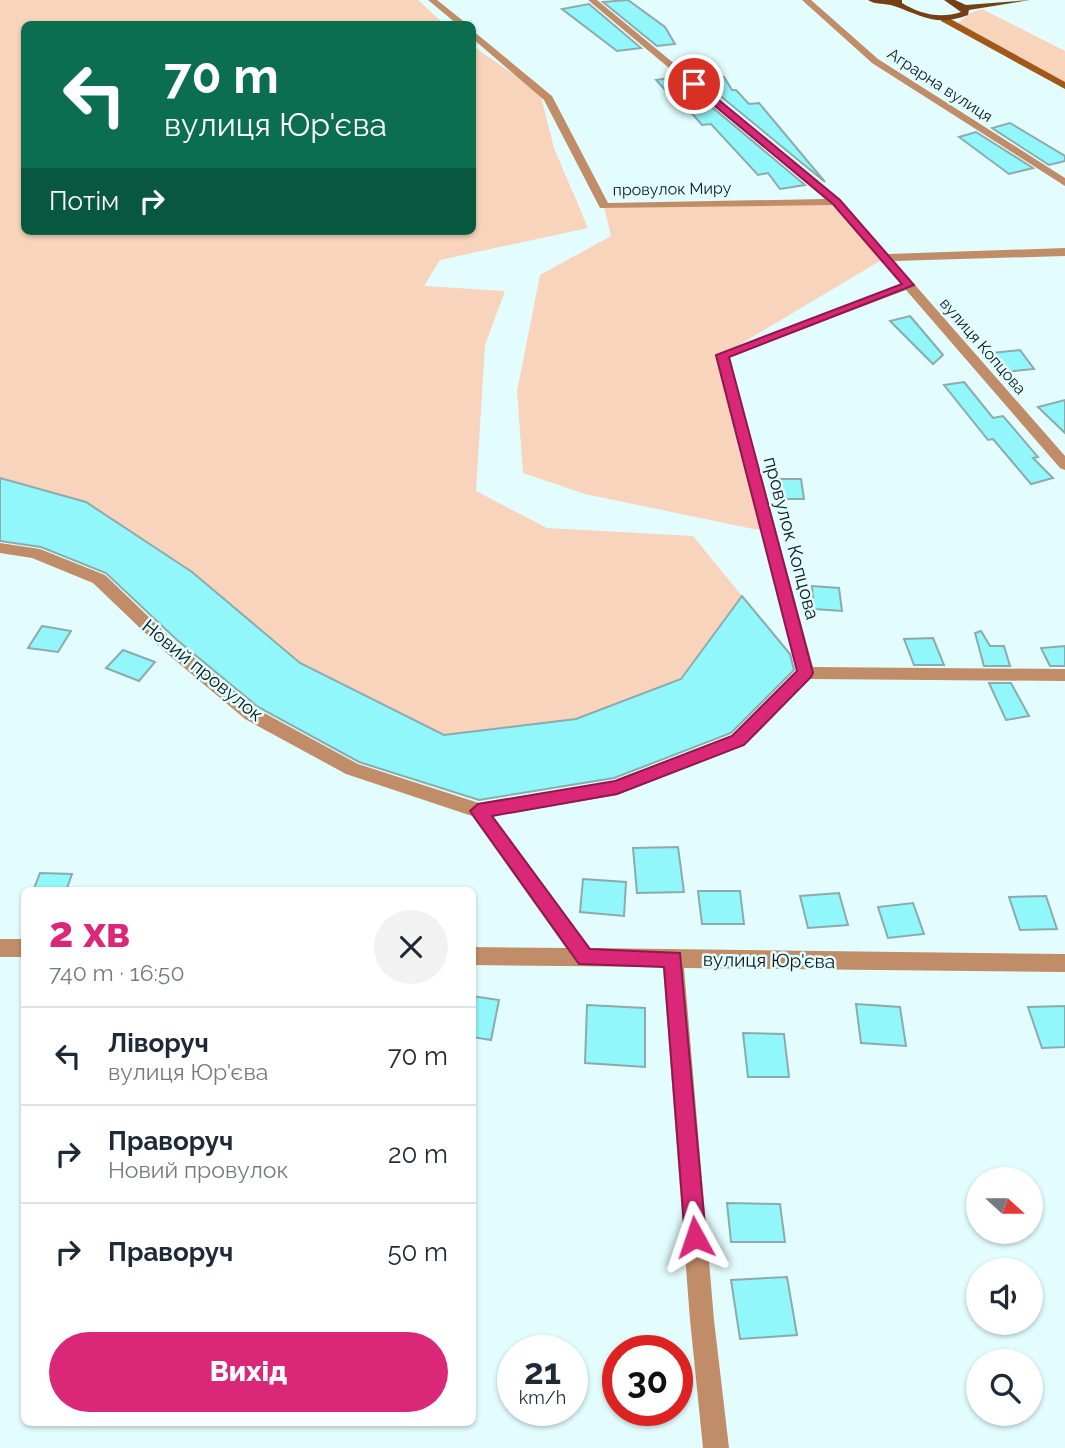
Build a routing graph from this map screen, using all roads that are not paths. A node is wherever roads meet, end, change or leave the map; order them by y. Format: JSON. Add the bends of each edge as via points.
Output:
{"nodes":[{"id":1,"x":432,"y":0,"type":"edge"},
{"id":2,"x":592,"y":0,"type":"edge"},
{"id":3,"x":806,"y":0,"type":"edge"},
{"id":4,"x":872,"y":0,"type":"edge"},
{"id":5,"x":948,"y":0,"type":"edge"},
{"id":6,"x":1026,"y":0,"type":"edge"},
{"id":7,"x":898,"y":2,"type":"edge"},
{"id":8,"x":965,"y":8,"type":"junction"},
{"id":9,"x":944,"y":19,"type":"junction"},
{"id":10,"x":458,"y":21,"type":"edge"},
{"id":11,"x":476,"y":36,"type":"edge"},
{"id":12,"x":1065,"y":86,"type":"edge"},
{"id":13,"x":1065,"y":183,"type":"edge"},
{"id":14,"x":836,"y":202,"type":"junction"},
{"id":15,"x":1065,"y":252,"type":"edge"},
{"id":16,"x":885,"y":258,"type":"junction"},
{"id":17,"x":909,"y":285,"type":"junction"},
{"id":18,"x":1065,"y":465,"type":"edge"},
{"id":19,"x":0,"y":548,"type":"edge"},
{"id":20,"x":806,"y":673,"type":"junction"},
{"id":21,"x":1065,"y":675,"type":"edge"},
{"id":22,"x":478,"y":811,"type":"junction"},
{"id":23,"x":0,"y":948,"type":"edge"},
{"id":24,"x":21,"y":948,"type":"edge"},
{"id":25,"x":476,"y":956,"type":"edge"},
{"id":26,"x":585,"y":958,"type":"junction"},
{"id":27,"x":673,"y":959,"type":"junction"},
{"id":28,"x":1065,"y":963,"type":"edge"},
{"id":29,"x":716,"y":1448,"type":"edge"}],
"edges":[{"from":1,"to":10,"type":"street"},
{"from":2,"to":14,"type":"street","name":"вулиця Копцова"},
{"from":3,"to":13,"type":"street","name":"Аграрна вулиця","via":[[875,61]]},
{"from":4,"to":7,"type":"main road"},
{"from":5,"to":8,"type":"main road"},
{"from":6,"to":8,"type":"main road"},
{"from":7,"to":9,"type":"main road","via":[[915,13]]},
{"from":8,"to":9,"type":"main road","via":[[965,13]]},
{"from":9,"to":12,"type":"main road"},
{"from":11,"to":14,"type":"street","name":"провулок Миру","via":[[548,98],[604,206]]},
{"from":14,"to":16,"type":"street","name":"вулиця Копцова"},
{"from":15,"to":16,"type":"street"},
{"from":16,"to":17,"type":"street","name":"вулиця Копцова"},
{"from":17,"to":18,"type":"street","name":"вулиця Копцова"},
{"from":17,"to":20,"type":"street","name":"провулок Копцова","via":[[722,355]]},
{"from":19,"to":22,"type":"street","name":"Новий провулок","via":[[35,553],[99,579],[169,646],[262,720],[352,769]]},
{"from":20,"to":21,"type":"street"},
{"from":20,"to":22,"type":"street","via":[[738,740],[617,788]]},
{"from":22,"to":26,"type":"street"},
{"from":23,"to":24,"type":"street"},
{"from":25,"to":26,"type":"street","name":"вулиця Юр'єва"},
{"from":26,"to":27,"type":"street","name":"вулиця Юр'єва"},
{"from":27,"to":28,"type":"street","name":"вулиця Юр'єва"},
{"from":27,"to":29,"type":"street"}]}
